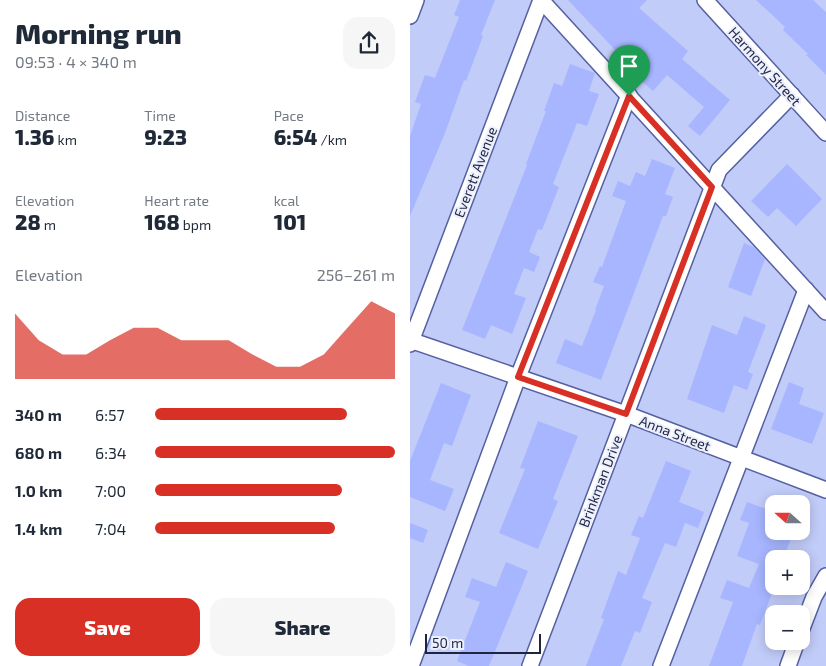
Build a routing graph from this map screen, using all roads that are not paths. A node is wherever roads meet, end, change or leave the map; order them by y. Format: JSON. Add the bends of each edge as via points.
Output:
{"nodes":[{"id":1,"x":416,"y":0,"type":"edge"},
{"id":2,"x":541,"y":0,"type":"edge"},
{"id":3,"x":705,"y":0,"type":"edge"},
{"id":4,"x":410,"y":16,"type":"edge"},
{"id":5,"x":792,"y":95,"type":"junction"},
{"id":6,"x":629,"y":96,"type":"junction"},
{"id":7,"x":826,"y":133,"type":"edge"},
{"id":8,"x":712,"y":187,"type":"junction"},
{"id":9,"x":806,"y":290,"type":"junction"},
{"id":10,"x":826,"y":312,"type":"edge"},
{"id":11,"x":410,"y":341,"type":"edge"},
{"id":12,"x":518,"y":377,"type":"junction"},
{"id":13,"x":626,"y":414,"type":"junction"},
{"id":14,"x":741,"y":458,"type":"junction"},
{"id":15,"x":826,"y":490,"type":"edge"},
{"id":16,"x":826,"y":576,"type":"edge"},
{"id":17,"x":810,"y":608,"type":"edge"},
{"id":18,"x":794,"y":650,"type":"edge"},
{"id":19,"x":411,"y":666,"type":"edge"},
{"id":20,"x":530,"y":666,"type":"edge"},
{"id":21,"x":660,"y":666,"type":"edge"},
{"id":22,"x":788,"y":666,"type":"edge"}],
"edges":[{"from":1,"to":4,"type":"street"},
{"from":2,"to":6,"type":"street"},
{"from":2,"to":11,"type":"street","name":"Everett Avenue"},
{"from":3,"to":5,"type":"street","name":"Harmony Street"},
{"from":5,"to":7,"type":"street","name":"Harmony Street"},
{"from":5,"to":8,"type":"street","name":"Brinkman Drive","via":[[719,170]]},
{"from":6,"to":8,"type":"street"},
{"from":6,"to":12,"type":"street"},
{"from":8,"to":9,"type":"street"},
{"from":8,"to":13,"type":"street","name":"Brinkman Drive"},
{"from":9,"to":10,"type":"street"},
{"from":9,"to":14,"type":"street"},
{"from":11,"to":12,"type":"street","name":"Anna Street"},
{"from":12,"to":13,"type":"street","name":"Anna Street"},
{"from":12,"to":19,"type":"street"},
{"from":13,"to":14,"type":"street","name":"Anna Street"},
{"from":13,"to":20,"type":"street","name":"Brinkman Drive"},
{"from":14,"to":15,"type":"street","name":"Anna Street"},
{"from":14,"to":21,"type":"street"},
{"from":16,"to":17,"type":"street"},
{"from":18,"to":22,"type":"street"}]}
